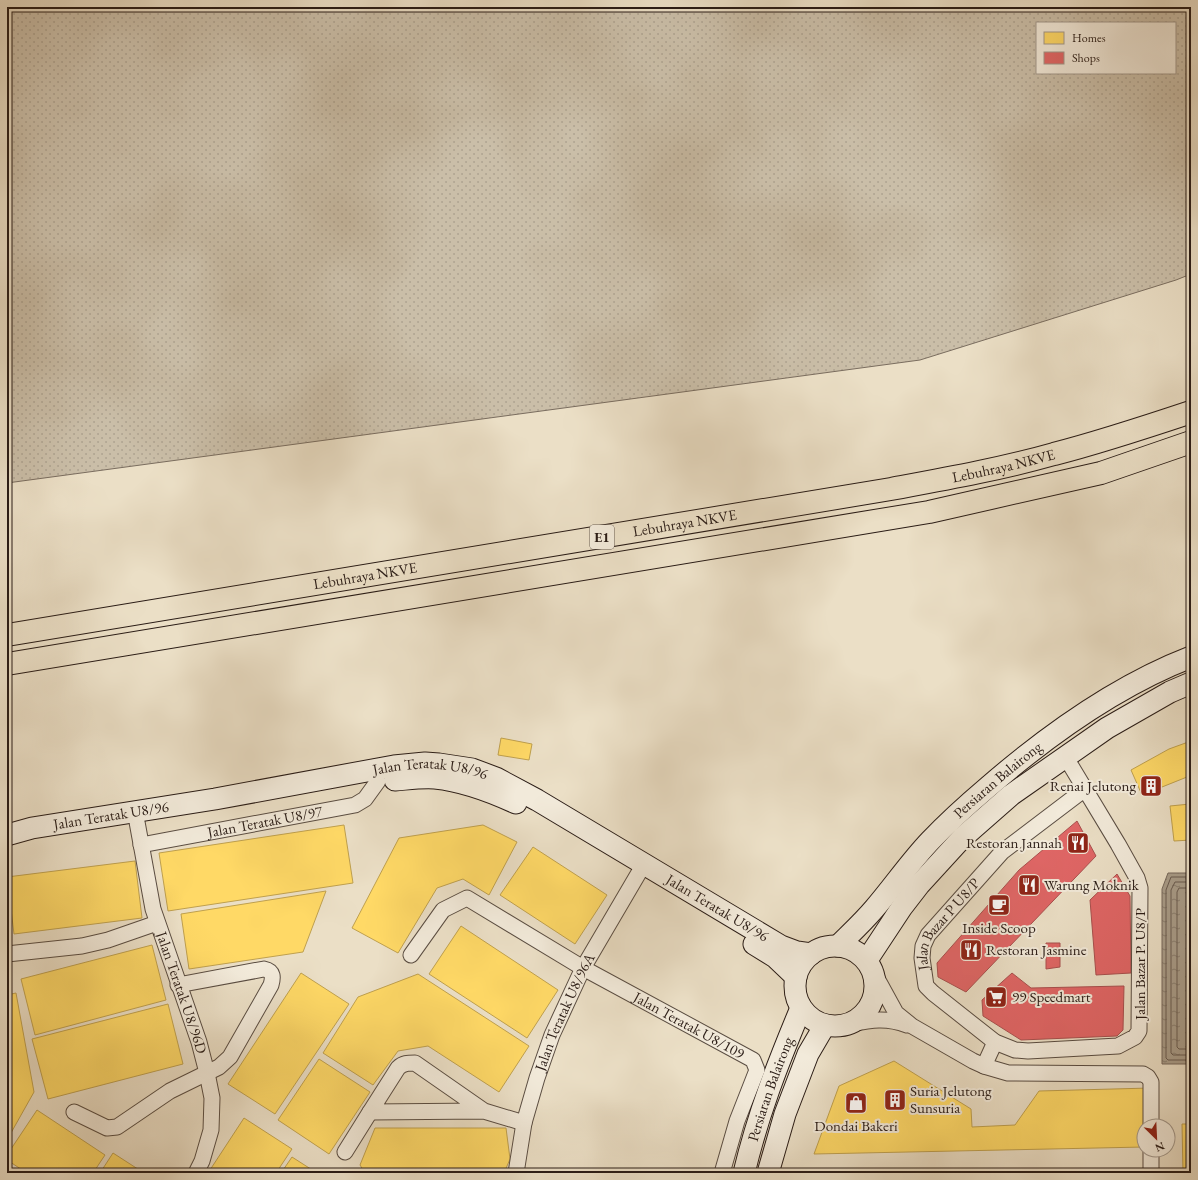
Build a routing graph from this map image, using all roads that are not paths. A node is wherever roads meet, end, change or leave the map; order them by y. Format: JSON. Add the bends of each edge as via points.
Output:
{"nodes":[{"id":1,"x":1191,"y":412,"type":"edge"},
{"id":2,"x":1191,"y":442,"type":"edge"},
{"id":3,"x":7,"y":635,"type":"edge"},
{"id":4,"x":1191,"y":657,"type":"edge"},
{"id":5,"x":7,"y":664,"type":"edge"},
{"id":6,"x":1191,"y":683,"type":"edge"},
{"id":7,"x":1066,"y":756,"type":"junction"},
{"id":8,"x":378,"y":781,"type":"junction"},
{"id":9,"x":1085,"y":789,"type":"junction"},
{"id":10,"x":136,"y":816,"type":"junction"},
{"id":11,"x":7,"y":835,"type":"edge"},
{"id":12,"x":141,"y":845,"type":"junction"},
{"id":13,"x":7,"y":846,"type":"edge"},
{"id":14,"x":641,"y":869,"type":"junction"},
{"id":15,"x":157,"y":923,"type":"junction"},
{"id":16,"x":838,"y":946,"type":"junction"},
{"id":17,"x":7,"y":954,"type":"edge"},
{"id":18,"x":811,"y":954,"type":"junction"},
{"id":19,"x":411,"y":955,"type":"dead end"},
{"id":20,"x":870,"y":966,"type":"junction"},
{"id":21,"x":583,"y":968,"type":"junction"},
{"id":22,"x":796,"y":977,"type":"junction"},
{"id":23,"x":178,"y":985,"type":"junction"},
{"id":24,"x":801,"y":1008,"type":"junction"},
{"id":25,"x":850,"y":1024,"type":"junction"},
{"id":26,"x":825,"y":1025,"type":"junction"},
{"id":27,"x":912,"y":1026,"type":"junction"},
{"id":28,"x":995,"y":1042,"type":"junction"},
{"id":29,"x":1126,"y":1043,"type":"joint"},
{"id":30,"x":984,"y":1066,"type":"junction"},
{"id":31,"x":207,"y":1073,"type":"junction"},
{"id":32,"x":484,"y":1111,"type":"junction"},
{"id":33,"x":74,"y":1112,"type":"dead end"},
{"id":34,"x":370,"y":1112,"type":"junction"},
{"id":35,"x":1151,"y":1118,"type":"edge"},
{"id":36,"x":524,"y":1123,"type":"junction"},
{"id":37,"x":345,"y":1152,"type":"dead end"},
{"id":38,"x":1151,"y":1158,"type":"edge"},
{"id":39,"x":196,"y":1173,"type":"edge"},
{"id":40,"x":516,"y":1173,"type":"edge"},
{"id":41,"x":722,"y":1173,"type":"edge"},
{"id":42,"x":744,"y":1173,"type":"edge"},
{"id":43,"x":768,"y":1173,"type":"edge"},
{"id":44,"x":1151,"y":1173,"type":"edge"}],
"edges":[{"from":1,"to":3,"type":"highway","name":"Lebuhraya NKVE","number":"E1","via":[[1054,455],[964,476]]},
{"from":2,"to":5,"type":"highway","name":"Lebuhraya NKVE","number":"E1","via":[[1101,473],[929,512]]},
{"from":4,"to":16,"type":"street","name":"Persiaran Balairong","via":[[1115,694],[1057,732],[1007,771],[929,841],[873,910]]},
{"from":6,"to":7,"type":"street","name":"Persiaran Balairong","via":[[1132,712]]},
{"from":7,"to":9,"type":"street","name":"Jalan Bazar P. U8/P"},
{"from":7,"to":20,"type":"street","name":"Persiaran Balairong","via":[[1011,795],[962,838],[902,907]]},
{"from":8,"to":10,"type":"street","name":"Jalan Teratak U8/96"},
{"from":8,"to":12,"type":"street","name":"Jalan Teratak U8/97","via":[[365,799],[355,805]]},
{"from":8,"to":14,"type":"street","name":"Jalan Teratak U8/96","via":[[436,778],[468,784],[516,803]]},
{"from":9,"to":28,"type":"street","name":"Jalan Bazar P U8/P","via":[[1002,852],[928,935],[923,946],[926,986]]},
{"from":9,"to":29,"type":"street","name":"Jalan Bazar P. U8/P","via":[[1137,878],[1140,888],[1139,1031]]},
{"from":10,"to":11,"type":"street","name":"Jalan Teratak U8/96","via":[[32,828]]},
{"from":10,"to":12,"type":"street","name":"Jalan Teratak U8/96D"},
{"from":10,"to":13,"type":"street","name":"Jalan Teratak U8/96"},
{"from":10,"to":14,"type":"street","name":"Jalan Teratak U8/96","via":[[394,766],[439,764],[472,769],[496,778],[537,800]]},
{"from":12,"to":15,"type":"street","name":"Jalan Teratak U8/96D"},
{"from":14,"to":18,"type":"street","name":"Jalan Teratak U8/96","via":[[781,946]]},
{"from":14,"to":21,"type":"street","name":"Jalan Teratak U8/96A"},
{"from":14,"to":22,"type":"street","name":"Jalan Teratak U8/96","via":[[765,950]]},
{"from":15,"to":17,"type":"street","via":[[82,946]]},
{"from":15,"to":23,"type":"street","name":"Jalan Teratak U8/96D"},
{"from":16,"to":18,"type":"street","via":[[828,946]]},
{"from":16,"to":20,"type":"street","via":[[859,952]]},
{"from":18,"to":22,"type":"street","via":[[799,968]]},
{"from":19,"to":21,"type":"street","name":"Jalan Teratak U8/109","via":[[443,910],[467,898]]},
{"from":20,"to":25,"type":"street","via":[[876,983],[875,996],[870,1008]]},
{"from":20,"to":27,"type":"street","via":[[896,1014]]},
{"from":21,"to":36,"type":"street","name":"Jalan Teratak U8/96A","via":[[552,1035]]},
{"from":21,"to":41,"type":"street","name":"Jalan Teratak U8/109","via":[[753,1060],[757,1070],[737,1121]]},
{"from":22,"to":24,"type":"street","via":[[795,987]]},
{"from":23,"to":31,"type":"street","name":"Jalan Teratak U8/96D","via":[[199,1042]]},
{"from":23,"to":31,"type":"street","via":[[264,969],[272,973],[271,985],[230,1057]]},
{"from":24,"to":26,"type":"street","via":[[807,1015]]},
{"from":24,"to":42,"type":"street","name":"Persiaran Balairong","via":[[762,1108]]},
{"from":25,"to":26,"type":"street"},
{"from":25,"to":27,"type":"street","via":[[878,1019]]},
{"from":26,"to":43,"type":"street","via":[[808,1054],[785,1114]]},
{"from":27,"to":30,"type":"street"},
{"from":28,"to":29,"type":"street","name":"Jalan Bazar P U8/P","via":[[1015,1050],[1028,1051],[1110,1048]]},
{"from":28,"to":30,"type":"street"},
{"from":30,"to":35,"type":"street","via":[[1008,1073],[1143,1074],[1151,1082]]},
{"from":31,"to":33,"type":"street","via":[[170,1091],[117,1127],[107,1128]]},
{"from":31,"to":39,"type":"street","name":"Jalan Teratak U8/96D","via":[[212,1098],[211,1130]]},
{"from":32,"to":34,"type":"street"},
{"from":32,"to":34,"type":"street","via":[[415,1063],[409,1063],[398,1068]]},
{"from":32,"to":36,"type":"street"},
{"from":34,"to":37,"type":"street"},
{"from":36,"to":40,"type":"street","name":"Jalan Teratak U8/96A"},
{"from":38,"to":44,"type":"street"}]}
